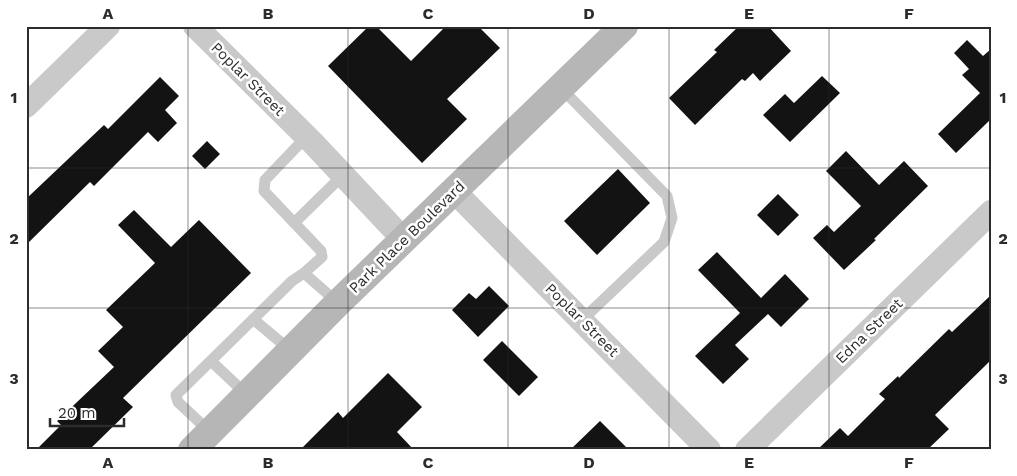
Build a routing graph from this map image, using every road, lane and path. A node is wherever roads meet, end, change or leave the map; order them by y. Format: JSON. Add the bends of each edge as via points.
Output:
{"nodes":[{"id":1,"x":108,"y":26,"type":"edge"},
{"id":2,"x":195,"y":26,"type":"edge"},
{"id":3,"x":624,"y":26,"type":"edge"},
{"id":4,"x":561,"y":88,"type":"junction"},
{"id":5,"x":26,"y":106,"type":"edge"},
{"id":6,"x":306,"y":137,"type":"junction"},
{"id":7,"x":343,"y":175,"type":"junction"},
{"id":8,"x":454,"y":191,"type":"junction"},
{"id":9,"x":991,"y":212,"type":"edge"},
{"id":10,"x":294,"y":223,"type":"junction"},
{"id":11,"x":404,"y":240,"type":"junction"},
{"id":12,"x":304,"y":273,"type":"junction"},
{"id":13,"x":338,"y":303,"type":"junction"},
{"id":14,"x":253,"y":319,"type":"junction"},
{"id":15,"x":582,"y":320,"type":"junction"},
{"id":16,"x":292,"y":351,"type":"junction"},
{"id":17,"x":211,"y":361,"type":"junction"},
{"id":18,"x":247,"y":395,"type":"junction"},
{"id":19,"x":201,"y":441,"type":"edge"},
{"id":20,"x":710,"y":450,"type":"edge"},
{"id":21,"x":747,"y":450,"type":"edge"}],
"edges":[{"from":1,"to":5,"type":"street"},
{"from":2,"to":6,"type":"street","name":"Poplar Street"},
{"from":3,"to":4,"type":"main road","name":"Park Place Boulevard"},
{"from":4,"to":8,"type":"main road","name":"Park Place Boulevard"},
{"from":4,"to":15,"type":"lane","via":[[667,196],[672,218],[664,242]]},
{"from":6,"to":7,"type":"street","name":"Poplar Street"},
{"from":6,"to":10,"type":"lane","via":[[265,180],[264,191]]},
{"from":7,"to":10,"type":"lane"},
{"from":7,"to":11,"type":"street","name":"Poplar Street"},
{"from":8,"to":11,"type":"main road","name":"Park Place Boulevard"},
{"from":8,"to":15,"type":"street","name":"Poplar Street"},
{"from":9,"to":21,"type":"street","name":"Edna Street"},
{"from":10,"to":12,"type":"lane","via":[[321,251],[322,257]]},
{"from":11,"to":13,"type":"main road","name":"Park Place Boulevard"},
{"from":12,"to":13,"type":"lane"},
{"from":12,"to":14,"type":"lane"},
{"from":13,"to":16,"type":"main road","name":"Park Place Boulevard"},
{"from":14,"to":16,"type":"lane"},
{"from":14,"to":17,"type":"lane"},
{"from":15,"to":20,"type":"street","name":"Poplar Street"},
{"from":16,"to":18,"type":"main road","name":"Park Place Boulevard"},
{"from":17,"to":18,"type":"lane"},
{"from":17,"to":19,"type":"lane","via":[[176,395]]},
{"from":18,"to":19,"type":"main road","name":"Park Place Boulevard"}]}
